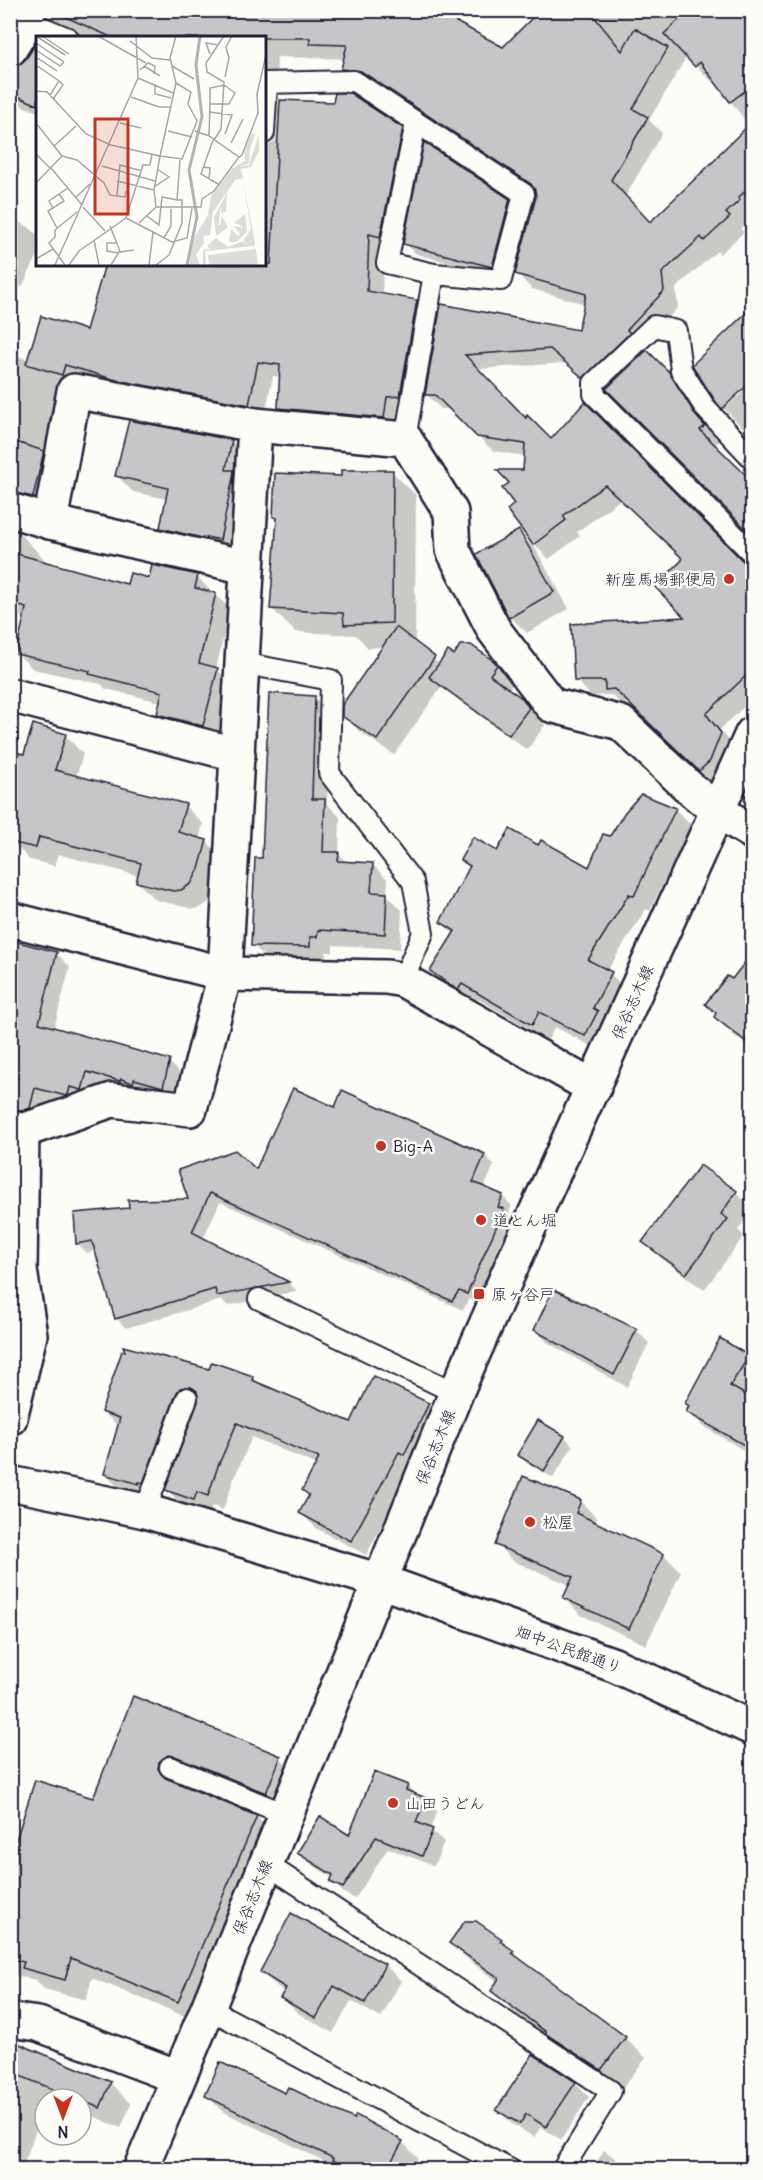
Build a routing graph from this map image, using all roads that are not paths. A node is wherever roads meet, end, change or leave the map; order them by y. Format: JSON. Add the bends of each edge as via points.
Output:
{"nodes":[{"id":1,"x":22,"y":27,"type":"edge"},
{"id":2,"x":60,"y":36,"type":"edge"},
{"id":3,"x":266,"y":83,"type":"edge"},
{"id":4,"x":416,"y":123,"type":"junction"},
{"id":5,"x":434,"y":274,"type":"junction"},
{"id":6,"x":255,"y":425,"type":"junction"},
{"id":7,"x":405,"y":439,"type":"junction"},
{"id":8,"x":753,"y":458,"type":"edge"},
{"id":9,"x":10,"y":510,"type":"edge"},
{"id":10,"x":50,"y":522,"type":"junction"},
{"id":11,"x":753,"y":553,"type":"edge"},
{"id":12,"x":246,"y":567,"type":"junction"},
{"id":13,"x":242,"y":663,"type":"junction"},
{"id":14,"x":10,"y":695,"type":"edge"},
{"id":15,"x":753,"y":734,"type":"edge"},
{"id":16,"x":238,"y":755,"type":"junction"},
{"id":17,"x":744,"y":771,"type":"edge"},
{"id":18,"x":718,"y":811,"type":"junction"},
{"id":19,"x":753,"y":832,"type":"edge"},
{"id":20,"x":10,"y":919,"type":"edge"},
{"id":21,"x":225,"y":974,"type":"junction"},
{"id":22,"x":403,"y":980,"type":"junction"},
{"id":23,"x":594,"y":1088,"type":"junction"},
{"id":24,"x":16,"y":1129,"type":"edge"},
{"id":25,"x":259,"y":1299,"type":"dead end"},
{"id":26,"x":456,"y":1393,"type":"junction"},
{"id":27,"x":187,"y":1398,"type":"dead end"},
{"id":28,"x":10,"y":1418,"type":"edge"},
{"id":29,"x":10,"y":1483,"type":"edge"},
{"id":30,"x":145,"y":1511,"type":"junction"},
{"id":31,"x":380,"y":1581,"type":"junction"},
{"id":32,"x":753,"y":1728,"type":"edge"},
{"id":33,"x":170,"y":1767,"type":"dead end"},
{"id":34,"x":285,"y":1814,"type":"junction"},
{"id":35,"x":266,"y":1863,"type":"junction"},
{"id":36,"x":208,"y":2008,"type":"junction"},
{"id":37,"x":10,"y":2020,"type":"edge"},
{"id":38,"x":178,"y":2077,"type":"junction"},
{"id":39,"x":140,"y":2169,"type":"edge"},
{"id":40,"x":511,"y":2169,"type":"edge"},
{"id":41,"x":562,"y":2169,"type":"edge"}],
"edges":[{"from":1,"to":2,"type":"lane"},
{"from":3,"to":4,"type":"lane","via":[[354,81]]},
{"from":4,"to":5,"type":"lane","via":[[387,263]]},
{"from":4,"to":5,"type":"lane","via":[[524,194],[501,280]]},
{"from":5,"to":7,"type":"lane"},
{"from":6,"to":7,"type":"street"},
{"from":6,"to":10,"type":"street","via":[[74,391]]},
{"from":6,"to":12,"type":"street"},
{"from":7,"to":18,"type":"street","via":[[451,512],[453,550],[494,630],[551,705],[621,723]]},
{"from":8,"to":11,"type":"lane","via":[[706,409],[681,370],[676,331],[654,326],[594,383],[594,394]]},
{"from":9,"to":10,"type":"street"},
{"from":10,"to":12,"type":"street"},
{"from":12,"to":13,"type":"street"},
{"from":13,"to":16,"type":"street"},
{"from":13,"to":22,"type":"lane","via":[[331,680],[329,773],[413,882],[423,933]]},
{"from":14,"to":16,"type":"street"},
{"from":15,"to":17,"type":"street","name":"保谷志木線"},
{"from":16,"to":21,"type":"street"},
{"from":17,"to":18,"type":"street","name":"保谷志木線"},
{"from":18,"to":19,"type":"street"},
{"from":18,"to":23,"type":"street","name":"保谷志木線"},
{"from":20,"to":21,"type":"street"},
{"from":21,"to":22,"type":"street"},
{"from":21,"to":24,"type":"street","via":[[190,1109],[112,1100]]},
{"from":22,"to":23,"type":"street"},
{"from":23,"to":26,"type":"street","name":"保谷志木線"},
{"from":24,"to":28,"type":"street","via":[[20,1270],[30,1335]]},
{"from":25,"to":26,"type":"lane"},
{"from":26,"to":31,"type":"street","name":"保谷志木線"},
{"from":27,"to":30,"type":"lane"},
{"from":29,"to":30,"type":"street","name":"畑中公民館通り"},
{"from":30,"to":31,"type":"street","name":"畑中公民館通り"},
{"from":31,"to":32,"type":"street","name":"畑中公民館通り","via":[[614,1665]]},
{"from":31,"to":34,"type":"street","name":"保谷志木線"},
{"from":33,"to":34,"type":"lane"},
{"from":34,"to":35,"type":"street","name":"保谷志木線"},
{"from":35,"to":36,"type":"street","name":"保谷志木線"},
{"from":35,"to":41,"type":"lane","via":[[611,2091]]},
{"from":36,"to":38,"type":"street","name":"保谷志木線"},
{"from":36,"to":40,"type":"lane"},
{"from":37,"to":38,"type":"street","via":[[38,2024]]},
{"from":38,"to":39,"type":"street","name":"保谷志木線"}]}
